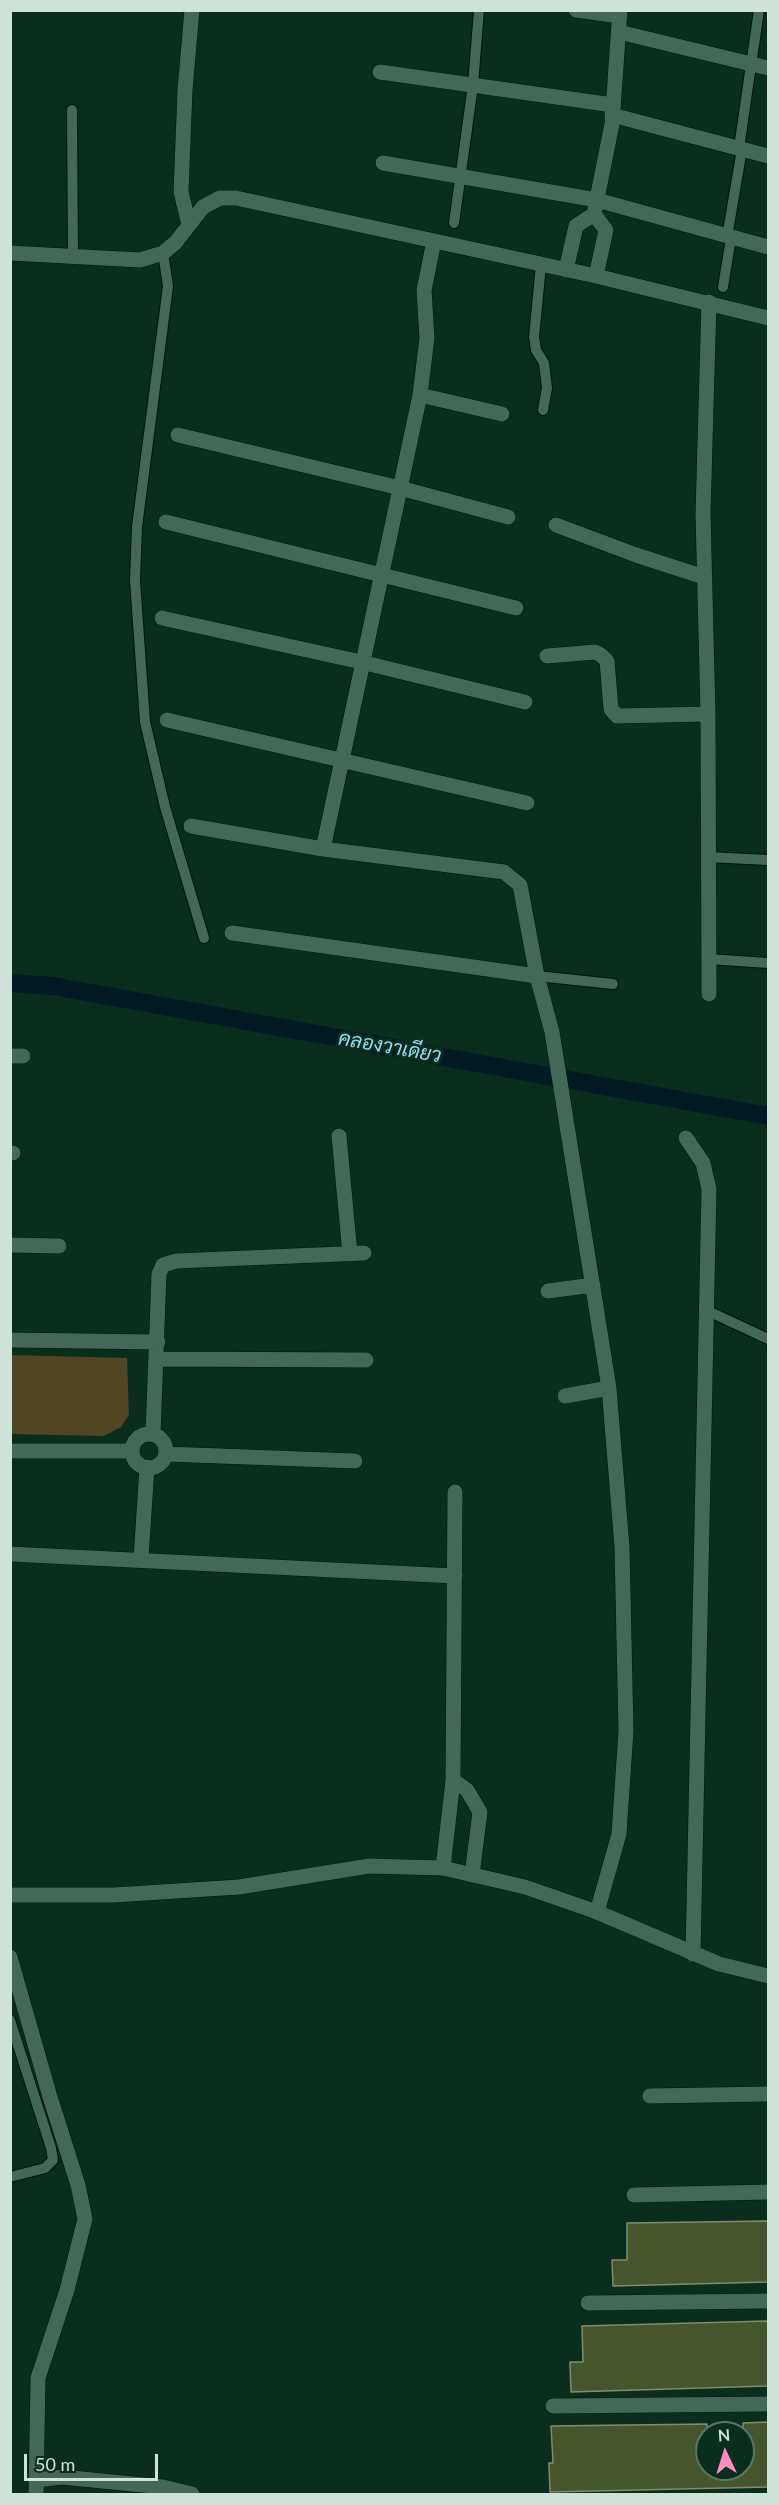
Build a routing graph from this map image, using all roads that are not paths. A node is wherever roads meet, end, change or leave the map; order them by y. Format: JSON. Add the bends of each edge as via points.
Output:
{"nodes":[{"id":1,"x":192,"y":10,"type":"edge"},
{"id":2,"x":479,"y":10,"type":"edge"},
{"id":3,"x":576,"y":10,"type":"edge"},
{"id":4,"x":759,"y":10,"type":"edge"},
{"id":5,"x":620,"y":13,"type":"edge"},
{"id":6,"x":619,"y":32,"type":"junction"},
{"id":7,"x":752,"y":64,"type":"junction"},
{"id":8,"x":768,"y":68,"type":"edge"},
{"id":9,"x":380,"y":72,"type":"dead end"},
{"id":10,"x":473,"y":85,"type":"junction"},
{"id":11,"x":72,"y":110,"type":"dead end"},
{"id":12,"x":613,"y":110,"type":"junction"},
{"id":13,"x":741,"y":149,"type":"junction"},
{"id":14,"x":768,"y":156,"type":"edge"},
{"id":15,"x":383,"y":163,"type":"dead end"},
{"id":16,"x":462,"y":177,"type":"junction"},
{"id":17,"x":595,"y":207,"type":"junction"},
{"id":18,"x":454,"y":223,"type":"dead end"},
{"id":19,"x":189,"y":225,"type":"junction"},
{"id":20,"x":729,"y":237,"type":"junction"},
{"id":21,"x":434,"y":241,"type":"junction"},
{"id":22,"x":768,"y":247,"type":"edge"},
{"id":23,"x":10,"y":253,"type":"edge"},
{"id":24,"x":163,"y":253,"type":"junction"},
{"id":25,"x":73,"y":257,"type":"junction"},
{"id":26,"x":541,"y":265,"type":"junction"},
{"id":27,"x":566,"y":270,"type":"junction"},
{"id":28,"x":596,"y":276,"type":"junction"},
{"id":29,"x":723,"y":287,"type":"dead end"},
{"id":30,"x":709,"y":302,"type":"junction"},
{"id":31,"x":768,"y":318,"type":"edge"},
{"id":32,"x":420,"y":395,"type":"junction"},
{"id":33,"x":543,"y":410,"type":"dead end"},
{"id":34,"x":502,"y":414,"type":"dead end"},
{"id":35,"x":178,"y":435,"type":"dead end"},
{"id":36,"x":400,"y":488,"type":"junction"},
{"id":37,"x":508,"y":517,"type":"dead end"},
{"id":38,"x":166,"y":522,"type":"dead end"},
{"id":39,"x":556,"y":525,"type":"dead end"},
{"id":40,"x":381,"y":574,"type":"junction"},
{"id":41,"x":704,"y":577,"type":"junction"},
{"id":42,"x":516,"y":608,"type":"dead end"},
{"id":43,"x":162,"y":618,"type":"dead end"},
{"id":44,"x":547,"y":656,"type":"dead end"},
{"id":45,"x":361,"y":662,"type":"junction"},
{"id":46,"x":525,"y":702,"type":"dead end"},
{"id":47,"x":708,"y":714,"type":"junction"},
{"id":48,"x":167,"y":720,"type":"dead end"},
{"id":49,"x":343,"y":759,"type":"junction"},
{"id":50,"x":527,"y":803,"type":"dead end"},
{"id":51,"x":191,"y":826,"type":"dead end"},
{"id":52,"x":322,"y":849,"type":"junction"},
{"id":53,"x":708,"y":857,"type":"junction"},
{"id":54,"x":768,"y":860,"type":"edge"},
{"id":55,"x":232,"y":933,"type":"dead end"},
{"id":56,"x":204,"y":938,"type":"dead end"},
{"id":57,"x":708,"y":959,"type":"junction"},
{"id":58,"x":768,"y":963,"type":"edge"},
{"id":59,"x":537,"y":976,"type":"junction"},
{"id":60,"x":613,"y":984,"type":"dead end"},
{"id":61,"x":709,"y":994,"type":"dead end"},
{"id":62,"x":339,"y":1136,"type":"dead end"},
{"id":63,"x":686,"y":1138,"type":"dead end"},
{"id":64,"x":10,"y":1245,"type":"edge"},
{"id":65,"x":59,"y":1246,"type":"dead end"},
{"id":66,"x":593,"y":1285,"type":"junction"},
{"id":67,"x":548,"y":1291,"type":"dead end"},
{"id":68,"x":706,"y":1310,"type":"junction"},
{"id":69,"x":768,"y":1339,"type":"edge"},
{"id":70,"x":10,"y":1340,"type":"edge"},
{"id":71,"x":158,"y":1342,"type":"junction"},
{"id":72,"x":157,"y":1359,"type":"junction"},
{"id":73,"x":366,"y":1360,"type":"dead end"},
{"id":74,"x":609,"y":1388,"type":"junction"},
{"id":75,"x":565,"y":1396,"type":"dead end"},
{"id":76,"x":153,"y":1434,"type":"junction"},
{"id":77,"x":10,"y":1450,"type":"edge"},
{"id":78,"x":132,"y":1451,"type":"junction"},
{"id":79,"x":166,"y":1454,"type":"junction"},
{"id":80,"x":355,"y":1461,"type":"dead end"},
{"id":81,"x":147,"y":1467,"type":"junction"},
{"id":82,"x":455,"y":1492,"type":"dead end"},
{"id":83,"x":10,"y":1554,"type":"edge"},
{"id":84,"x":141,"y":1559,"type":"junction"},
{"id":85,"x":455,"y":1576,"type":"junction"},
{"id":86,"x":453,"y":1780,"type":"junction"},
{"id":87,"x":443,"y":1868,"type":"junction"},
{"id":88,"x":472,"y":1875,"type":"junction"},
{"id":89,"x":10,"y":1895,"type":"edge"},
{"id":90,"x":597,"y":1912,"type":"junction"},
{"id":91,"x":693,"y":1954,"type":"junction"},
{"id":92,"x":10,"y":1957,"type":"edge"},
{"id":93,"x":768,"y":1976,"type":"edge"},
{"id":94,"x":10,"y":2020,"type":"edge"},
{"id":95,"x":768,"y":2094,"type":"edge"},
{"id":96,"x":650,"y":2097,"type":"dead end"},
{"id":97,"x":10,"y":2177,"type":"edge"},
{"id":98,"x":768,"y":2192,"type":"edge"},
{"id":99,"x":634,"y":2195,"type":"dead end"},
{"id":100,"x":768,"y":2301,"type":"edge"},
{"id":101,"x":588,"y":2303,"type":"dead end"},
{"id":102,"x":768,"y":2403,"type":"edge"},
{"id":103,"x":553,"y":2406,"type":"dead end"},
{"id":104,"x":36,"y":2487,"type":"edge"},
{"id":105,"x":192,"y":2494,"type":"edge"}],
"edges":[{"from":1,"to":19,"type":"street","via":[[182,192]]},
{"from":2,"to":10,"type":"lane"},
{"from":3,"to":5,"type":"street"},
{"from":4,"to":7,"type":"lane"},
{"from":5,"to":6,"type":"street"},
{"from":6,"to":7,"type":"street"},
{"from":6,"to":12,"type":"street"},
{"from":7,"to":8,"type":"street"},
{"from":7,"to":13,"type":"lane"},
{"from":9,"to":10,"type":"street"},
{"from":10,"to":12,"type":"street"},
{"from":10,"to":16,"type":"lane"},
{"from":11,"to":25,"type":"lane"},
{"from":12,"to":13,"type":"street"},
{"from":12,"to":17,"type":"street"},
{"from":13,"to":14,"type":"street"},
{"from":13,"to":20,"type":"lane"},
{"from":15,"to":16,"type":"street"},
{"from":16,"to":17,"type":"street"},
{"from":16,"to":18,"type":"lane"},
{"from":17,"to":20,"type":"street"},
{"from":17,"to":27,"type":"street","via":[[576,226]]},
{"from":17,"to":28,"type":"street","via":[[606,230]]},
{"from":19,"to":21,"type":"street","via":[[203,207],[220,198],[236,198]]},
{"from":19,"to":24,"type":"street"},
{"from":20,"to":22,"type":"street"},
{"from":20,"to":29,"type":"lane"},
{"from":21,"to":26,"type":"street"},
{"from":21,"to":32,"type":"street","via":[[424,290],[427,338]]},
{"from":23,"to":25,"type":"street"},
{"from":24,"to":25,"type":"street","via":[[140,260]]},
{"from":24,"to":56,"type":"lane","via":[[168,286],[137,527],[135,580],[145,722],[165,807]]},
{"from":26,"to":27,"type":"street"},
{"from":26,"to":33,"type":"lane","via":[[534,338],[544,363],[547,388]]},
{"from":27,"to":28,"type":"street"},
{"from":28,"to":30,"type":"street"},
{"from":30,"to":31,"type":"street"},
{"from":30,"to":41,"type":"street"},
{"from":32,"to":34,"type":"street"},
{"from":32,"to":36,"type":"street"},
{"from":35,"to":36,"type":"street"},
{"from":36,"to":37,"type":"street"},
{"from":36,"to":40,"type":"street"},
{"from":38,"to":40,"type":"street"},
{"from":39,"to":41,"type":"street"},
{"from":40,"to":42,"type":"street"},
{"from":40,"to":45,"type":"street"},
{"from":41,"to":47,"type":"street"},
{"from":43,"to":45,"type":"street"},
{"from":44,"to":47,"type":"street","via":[[595,652],[601,655],[607,661],[611,709],[617,717]]},
{"from":45,"to":46,"type":"street"},
{"from":45,"to":49,"type":"street"},
{"from":47,"to":53,"type":"street"},
{"from":48,"to":49,"type":"street"},
{"from":49,"to":50,"type":"street"},
{"from":49,"to":52,"type":"street"},
{"from":51,"to":52,"type":"street"},
{"from":52,"to":59,"type":"street","via":[[504,872],[520,885]]},
{"from":53,"to":54,"type":"lane"},
{"from":53,"to":57,"type":"street"},
{"from":55,"to":59,"type":"street"},
{"from":57,"to":58,"type":"lane"},
{"from":57,"to":61,"type":"street"},
{"from":59,"to":60,"type":"lane"},
{"from":59,"to":66,"type":"street","via":[[552,1032]]},
{"from":62,"to":71,"type":"street","via":[[357,1253],[176,1261],[163,1265],[159,1274]]},
{"from":63,"to":68,"type":"street","via":[[703,1163],[709,1189]]},
{"from":64,"to":65,"type":"street"},
{"from":66,"to":67,"type":"street"},
{"from":66,"to":74,"type":"street"},
{"from":68,"to":69,"type":"lane"},
{"from":68,"to":91,"type":"street"},
{"from":70,"to":71,"type":"street"},
{"from":71,"to":72,"type":"street"},
{"from":72,"to":73,"type":"street"},
{"from":72,"to":76,"type":"street"},
{"from":74,"to":75,"type":"street"},
{"from":74,"to":90,"type":"street","via":[[622,1547],[626,1731],[619,1834]]},
{"from":76,"to":78,"type":"street","via":[[139,1437]]},
{"from":76,"to":79,"type":"street","via":[[162,1439]]},
{"from":77,"to":78,"type":"street"},
{"from":78,"to":81,"type":"street","via":[[138,1464]]},
{"from":79,"to":80,"type":"street"},
{"from":79,"to":81,"type":"street","via":[[158,1466]]},
{"from":81,"to":84,"type":"street"},
{"from":82,"to":85,"type":"street"},
{"from":83,"to":84,"type":"street"},
{"from":84,"to":85,"type":"street"},
{"from":85,"to":86,"type":"street"},
{"from":86,"to":87,"type":"street"},
{"from":86,"to":88,"type":"street","via":[[467,1790],[480,1812]]},
{"from":87,"to":88,"type":"street"},
{"from":87,"to":89,"type":"street","via":[[369,1866],[239,1887],[114,1895]]},
{"from":88,"to":90,"type":"street","via":[[525,1887]]},
{"from":90,"to":91,"type":"street"},
{"from":91,"to":93,"type":"street"},
{"from":92,"to":104,"type":"street","via":[[85,2219],[38,2378]]},
{"from":94,"to":97,"type":"lane","via":[[53,2160],[45,2168]]},
{"from":95,"to":96,"type":"street"},
{"from":98,"to":99,"type":"street"},
{"from":100,"to":101,"type":"street"},
{"from":102,"to":103,"type":"street"},
{"from":104,"to":105,"type":"street","via":[[62,2477],[163,2487]]}]}
